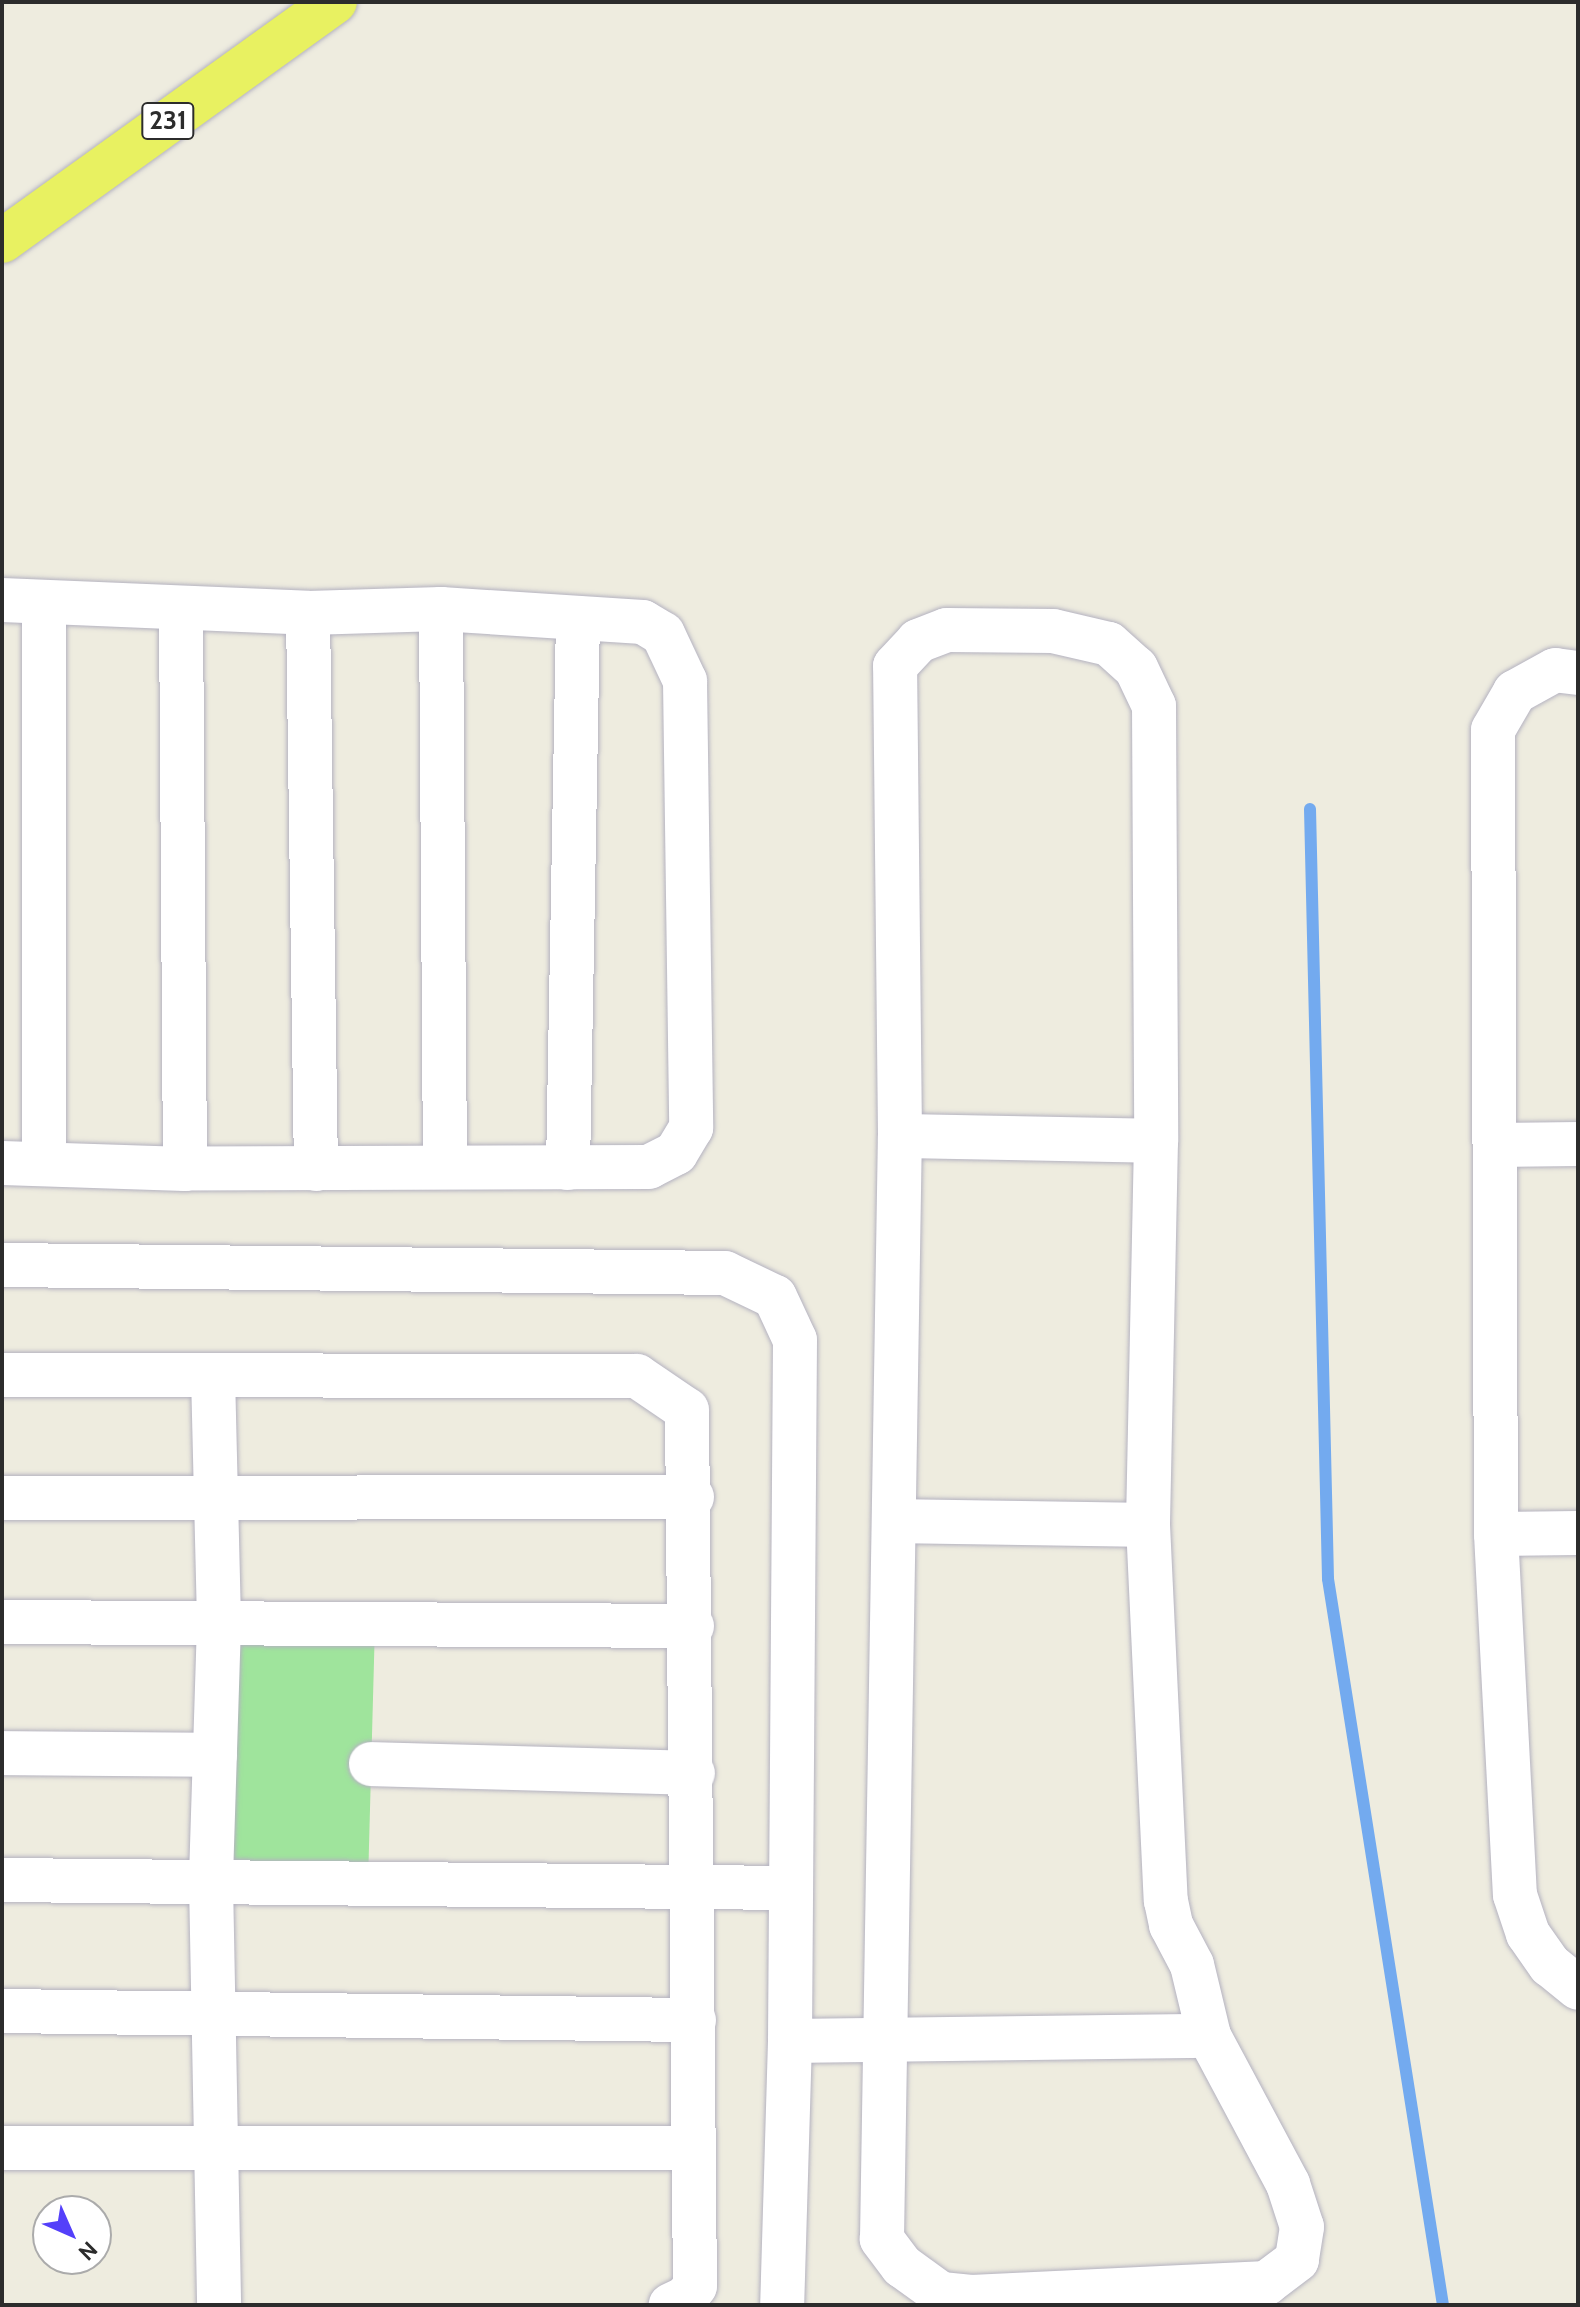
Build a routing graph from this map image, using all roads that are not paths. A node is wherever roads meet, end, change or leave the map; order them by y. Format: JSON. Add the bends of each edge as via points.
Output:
{"nodes":[{"id":1,"x":335,"y":2,"type":"edge"},
{"id":2,"x":2,"y":241,"type":"edge"},
{"id":3,"x":2,"y":600,"type":"edge"},
{"id":4,"x":44,"y":604,"type":"junction"},
{"id":5,"x":181,"y":609,"type":"junction"},
{"id":6,"x":441,"y":609,"type":"junction"},
{"id":7,"x":308,"y":613,"type":"junction"},
{"id":8,"x":578,"y":618,"type":"junction"},
{"id":9,"x":1578,"y":673,"type":"edge"},
{"id":10,"x":900,"y":1136,"type":"junction"},
{"id":11,"x":1156,"y":1141,"type":"junction"},
{"id":12,"x":1578,"y":1144,"type":"edge"},
{"id":13,"x":1495,"y":1145,"type":"junction"},
{"id":14,"x":23,"y":1162,"type":"edge"},
{"id":15,"x":445,"y":1166,"type":"junction"},
{"id":16,"x":568,"y":1168,"type":"junction"},
{"id":17,"x":185,"y":1169,"type":"junction"},
{"id":18,"x":316,"y":1169,"type":"junction"},
{"id":19,"x":2,"y":1265,"type":"edge"},
{"id":20,"x":2,"y":1375,"type":"edge"},
{"id":21,"x":213,"y":1375,"type":"junction"},
{"id":22,"x":692,"y":1497,"type":"junction"},
{"id":23,"x":2,"y":1498,"type":"edge"},
{"id":24,"x":214,"y":1498,"type":"junction"},
{"id":25,"x":895,"y":1521,"type":"junction"},
{"id":26,"x":1148,"y":1525,"type":"junction"},
{"id":27,"x":1578,"y":1533,"type":"edge"},
{"id":28,"x":1496,"y":1534,"type":"junction"},
{"id":29,"x":2,"y":1622,"type":"edge"},
{"id":30,"x":219,"y":1623,"type":"junction"},
{"id":31,"x":692,"y":1626,"type":"junction"},
{"id":32,"x":2,"y":1753,"type":"edge"},
{"id":33,"x":215,"y":1755,"type":"junction"},
{"id":34,"x":371,"y":1764,"type":"dead end"},
{"id":35,"x":693,"y":1773,"type":"junction"},
{"id":36,"x":2,"y":1880,"type":"edge"},
{"id":37,"x":211,"y":1882,"type":"junction"},
{"id":38,"x":693,"y":1887,"type":"junction"},
{"id":39,"x":791,"y":1888,"type":"junction"},
{"id":40,"x":1578,"y":1988,"type":"edge"},
{"id":41,"x":2,"y":2011,"type":"edge"},
{"id":42,"x":217,"y":2014,"type":"junction"},
{"id":43,"x":694,"y":2020,"type":"junction"},
{"id":44,"x":1209,"y":2036,"type":"junction"},
{"id":45,"x":886,"y":2037,"type":"junction"},
{"id":46,"x":790,"y":2041,"type":"junction"},
{"id":47,"x":2,"y":2148,"type":"edge"},
{"id":48,"x":218,"y":2148,"type":"junction"},
{"id":49,"x":694,"y":2148,"type":"junction"},
{"id":50,"x":679,"y":2302,"type":"edge"},
{"id":51,"x":219,"y":2305,"type":"edge"},
{"id":52,"x":782,"y":2305,"type":"edge"}],
"edges":[{"from":1,"to":2,"type":"main road","number":"231"},
{"from":3,"to":4,"type":"street"},
{"from":4,"to":5,"type":"street"},
{"from":4,"to":14,"type":"street"},
{"from":5,"to":7,"type":"street"},
{"from":5,"to":17,"type":"street"},
{"from":6,"to":7,"type":"street"},
{"from":6,"to":8,"type":"street"},
{"from":6,"to":15,"type":"street"},
{"from":7,"to":18,"type":"street"},
{"from":8,"to":16,"type":"street"},
{"from":8,"to":16,"type":"street","via":[[643,622],[663,634],[685,681],[691,1128],[676,1153],[649,1167]]},
{"from":9,"to":13,"type":"street","via":[[1555,670],[1515,692],[1493,730]]},
{"from":10,"to":11,"type":"street"},
{"from":10,"to":11,"type":"street","via":[[895,666],[903,652],[933,635],[991,628],[1053,631],[1109,644],[1148,685],[1154,706]]},
{"from":10,"to":25,"type":"street"},
{"from":11,"to":26,"type":"street"},
{"from":12,"to":13,"type":"street"},
{"from":13,"to":28,"type":"street"},
{"from":14,"to":17,"type":"street"},
{"from":15,"to":16,"type":"street"},
{"from":15,"to":18,"type":"street"},
{"from":17,"to":18,"type":"street"},
{"from":19,"to":39,"type":"street","via":[[725,1273],[775,1297],[795,1340]]},
{"from":20,"to":21,"type":"street"},
{"from":21,"to":22,"type":"street","via":[[637,1376],[687,1410]]},
{"from":21,"to":24,"type":"street"},
{"from":22,"to":24,"type":"street"},
{"from":22,"to":31,"type":"street"},
{"from":23,"to":24,"type":"street"},
{"from":24,"to":30,"type":"street"},
{"from":25,"to":26,"type":"street"},
{"from":25,"to":45,"type":"street"},
{"from":26,"to":44,"type":"street","via":[[1166,1901],[1171,1925],[1192,1965]]},
{"from":27,"to":28,"type":"street"},
{"from":28,"to":40,"type":"street","via":[[1515,1895],[1528,1934],[1550,1965]]},
{"from":29,"to":30,"type":"street"},
{"from":30,"to":31,"type":"street"},
{"from":30,"to":33,"type":"street"},
{"from":31,"to":35,"type":"street"},
{"from":32,"to":33,"type":"street"},
{"from":33,"to":37,"type":"street"},
{"from":34,"to":35,"type":"street"},
{"from":35,"to":38,"type":"street"},
{"from":36,"to":37,"type":"street"},
{"from":37,"to":38,"type":"street"},
{"from":37,"to":42,"type":"street"},
{"from":38,"to":39,"type":"street"},
{"from":38,"to":43,"type":"street"},
{"from":39,"to":46,"type":"street"},
{"from":41,"to":42,"type":"street"},
{"from":42,"to":43,"type":"street"},
{"from":42,"to":48,"type":"street"},
{"from":43,"to":49,"type":"street"},
{"from":44,"to":45,"type":"street"},
{"from":44,"to":45,"type":"street","via":[[1288,2184],[1302,2227],[1297,2260],[1267,2283],[971,2297],[941,2294],[918,2281],[882,2239]]},
{"from":45,"to":46,"type":"street"},
{"from":46,"to":52,"type":"street"},
{"from":47,"to":48,"type":"street"},
{"from":48,"to":49,"type":"street"},
{"from":48,"to":51,"type":"street"},
{"from":49,"to":50,"type":"street","via":[[695,2286]]}]}
